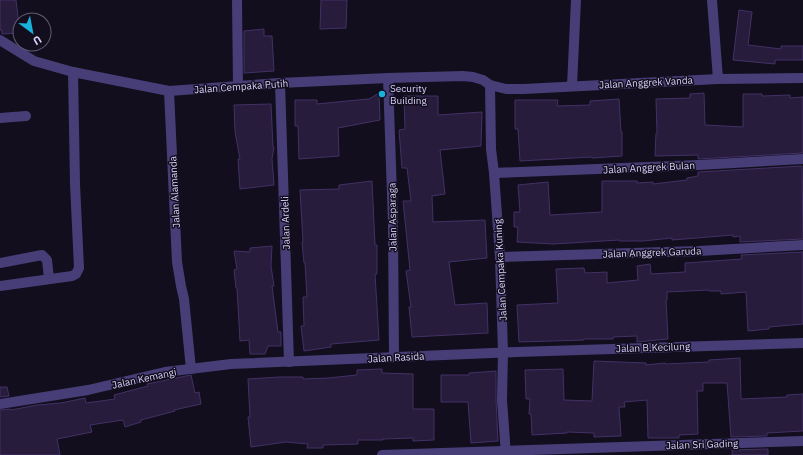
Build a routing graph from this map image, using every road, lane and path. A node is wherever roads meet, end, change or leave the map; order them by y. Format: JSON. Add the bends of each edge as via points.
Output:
{"nodes":[{"id":1,"x":237,"y":0,"type":"edge"},
{"id":2,"x":576,"y":0,"type":"edge"},
{"id":3,"x":712,"y":0,"type":"edge"},
{"id":4,"x":0,"y":40,"type":"edge"},
{"id":5,"x":73,"y":72,"type":"junction"},
{"id":6,"x":388,"y":78,"type":"junction"},
{"id":7,"x":718,"y":78,"type":"junction"},
{"id":8,"x":803,"y":78,"type":"edge"},
{"id":9,"x":280,"y":83,"type":"junction"},
{"id":10,"x":490,"y":84,"type":"junction"},
{"id":11,"x":238,"y":86,"type":"junction"},
{"id":12,"x":572,"y":86,"type":"junction"},
{"id":13,"x":169,"y":91,"type":"junction"},
{"id":14,"x":26,"y":116,"type":"dead end"},
{"id":15,"x":0,"y":118,"type":"edge"},
{"id":16,"x":803,"y":159,"type":"edge"},
{"id":17,"x":494,"y":173,"type":"junction"},
{"id":18,"x":803,"y":245,"type":"edge"},
{"id":19,"x":500,"y":257,"type":"junction"},
{"id":20,"x":0,"y":263,"type":"edge"},
{"id":21,"x":49,"y":278,"type":"junction"},
{"id":22,"x":0,"y":286,"type":"edge"},
{"id":23,"x":803,"y":343,"type":"edge"},
{"id":24,"x":503,"y":352,"type":"junction"},
{"id":25,"x":394,"y":356,"type":"junction"},
{"id":26,"x":289,"y":362,"type":"junction"},
{"id":27,"x":190,"y":369,"type":"junction"},
{"id":28,"x":0,"y":404,"type":"edge"},
{"id":29,"x":803,"y":441,"type":"edge"},
{"id":30,"x":506,"y":453,"type":"edge"},
{"id":31,"x":382,"y":455,"type":"edge"}],
"edges":[{"from":1,"to":11,"type":"street"},
{"from":2,"to":12,"type":"street"},
{"from":3,"to":7,"type":"street"},
{"from":4,"to":5,"type":"street","name":"Jalan Cempaka Putih","via":[[34,61]]},
{"from":5,"to":13,"type":"street","name":"Jalan Cempaka Putih"},
{"from":5,"to":21,"type":"street","via":[[79,268],[72,276]]},
{"from":6,"to":9,"type":"street","name":"Jalan Cempaka Putih"},
{"from":6,"to":10,"type":"street","name":"Jalan Cempaka Putih","via":[[468,77]]},
{"from":6,"to":25,"type":"street","name":"Jalan Asparaga"},
{"from":7,"to":8,"type":"street","name":"Jalan Anggrek Vanda"},
{"from":7,"to":12,"type":"street","name":"Jalan Anggrek Vanda"},
{"from":9,"to":11,"type":"street","name":"Jalan Cempaka Putih"},
{"from":9,"to":26,"type":"street","name":"Jalan Ardeli"},
{"from":10,"to":12,"type":"street","name":"Jalan Anggrek Vanda","via":[[506,89]]},
{"from":10,"to":17,"type":"street","name":"Jalan Cempaka Kuning","via":[[490,131]]},
{"from":11,"to":13,"type":"street","name":"Jalan Cempaka Putih"},
{"from":13,"to":27,"type":"street","name":"Jalan Alamanda","via":[[177,262],[184,298]]},
{"from":14,"to":15,"type":"street"},
{"from":16,"to":17,"type":"street","name":"Jalan Anggrek Bulan"},
{"from":17,"to":19,"type":"street","name":"Jalan Cempaka Kuning"},
{"from":18,"to":19,"type":"street","name":"Jalan Anggrek Garuda"},
{"from":19,"to":24,"type":"street","name":"Jalan Cempaka Kuning"},
{"from":20,"to":21,"type":"street","via":[[42,256],[47,260]]},
{"from":21,"to":22,"type":"street"},
{"from":23,"to":24,"type":"street","name":"Jalan B.Kecilung"},
{"from":24,"to":25,"type":"street","name":"Jalan Rasida"},
{"from":24,"to":30,"type":"street","name":"Jalan Cempaka Kuning","via":[[502,400]]},
{"from":25,"to":26,"type":"street","name":"Jalan Rasida"},
{"from":26,"to":27,"type":"street","name":"Jalan Kemangi","via":[[231,364]]},
{"from":27,"to":28,"type":"street","name":"Jalan Kemangi","via":[[165,372],[88,390]]},
{"from":29,"to":30,"type":"street","name":"Jalan Sri Gading"},
{"from":30,"to":31,"type":"street","name":"Jalan Sri Gading"}]}
